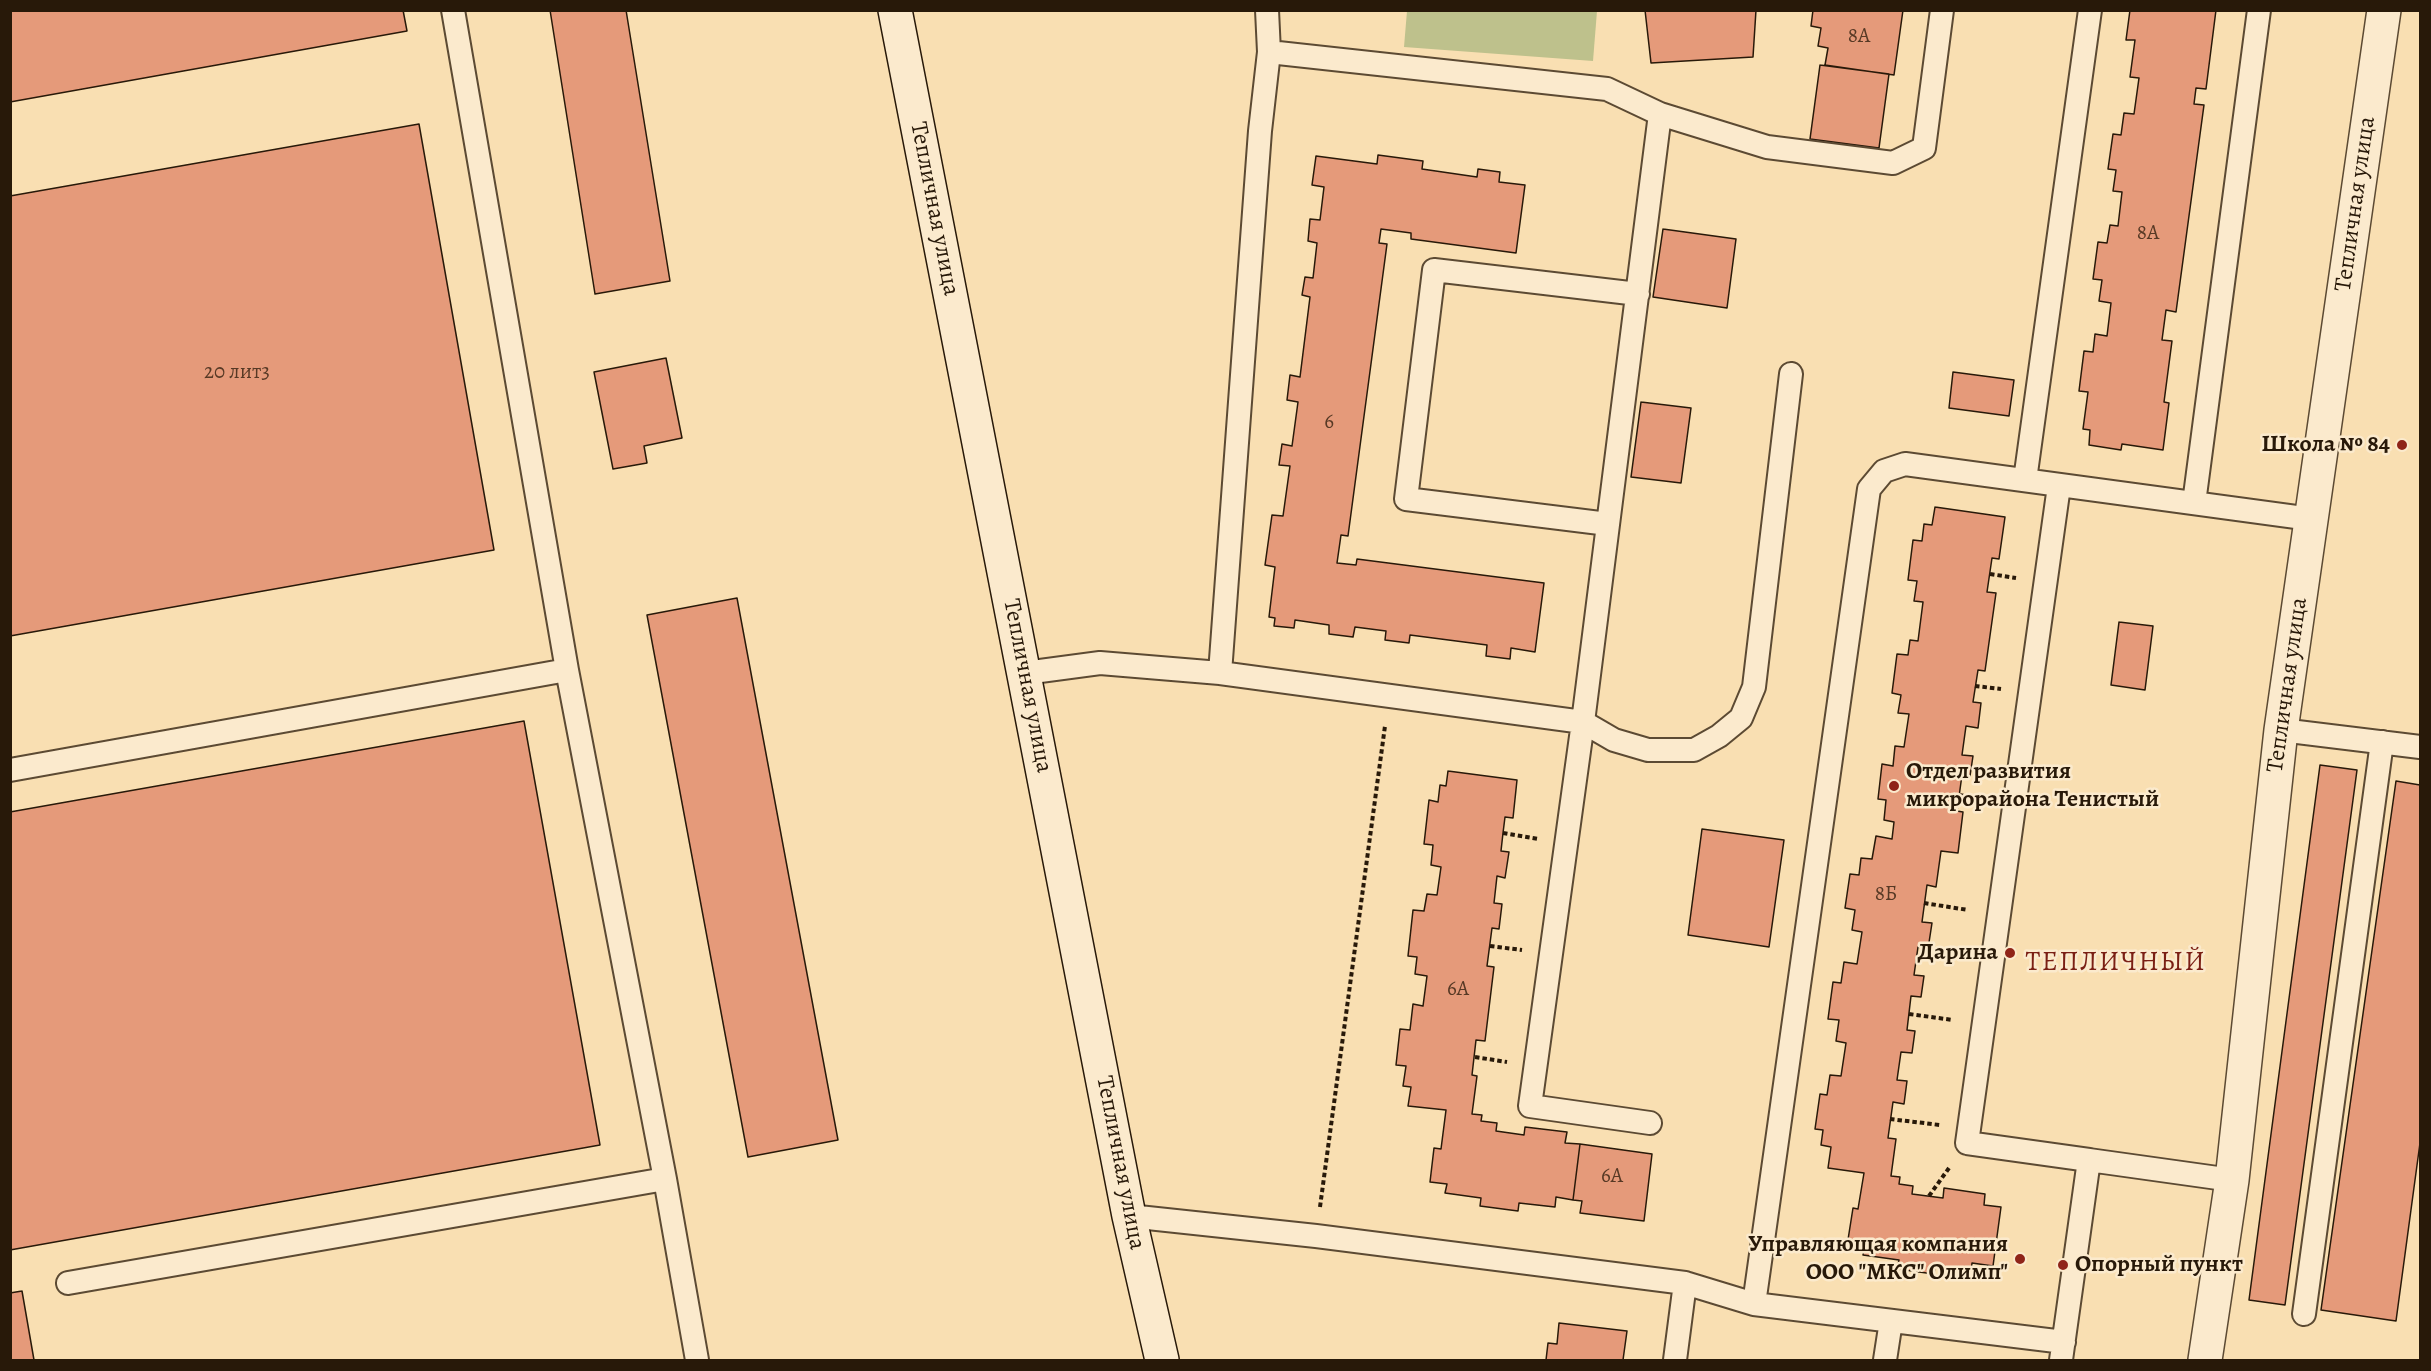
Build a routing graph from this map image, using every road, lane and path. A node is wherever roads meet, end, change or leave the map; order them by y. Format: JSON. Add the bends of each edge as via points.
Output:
{"nodes":[{"id":1,"x":453,"y":10,"type":"edge"},
{"id":2,"x":895,"y":10,"type":"edge"},
{"id":3,"x":1267,"y":10,"type":"edge"},
{"id":4,"x":1942,"y":10,"type":"edge"},
{"id":5,"x":2090,"y":10,"type":"edge"},
{"id":6,"x":2259,"y":10,"type":"edge"},
{"id":7,"x":2384,"y":10,"type":"edge"},
{"id":8,"x":1269,"y":52,"type":"junction"},
{"id":9,"x":1660,"y":114,"type":"junction"},
{"id":10,"x":1638,"y":294,"type":"junction"},
{"id":11,"x":1791,"y":374,"type":"dead end"},
{"id":12,"x":2025,"y":480,"type":"junction"},
{"id":13,"x":2059,"y":486,"type":"junction"},
{"id":14,"x":2194,"y":503,"type":"junction"},
{"id":15,"x":2311,"y":519,"type":"junction"},
{"id":16,"x":1608,"y":524,"type":"junction"},
{"id":17,"x":567,"y":670,"type":"junction"},
{"id":18,"x":1025,"y":673,"type":"junction"},
{"id":19,"x":1220,"y":673,"type":"junction"},
{"id":20,"x":1389,"y":696,"type":"junction"},
{"id":21,"x":1583,"y":722,"type":"junction"},
{"id":22,"x":2281,"y":730,"type":"junction"},
{"id":23,"x":2382,"y":742,"type":"junction"},
{"id":24,"x":2421,"y":747,"type":"edge"},
{"id":25,"x":10,"y":770,"type":"edge"},
{"id":26,"x":1924,"y":903,"type":"dead end"},
{"id":27,"x":1999,"y":914,"type":"junction"},
{"id":28,"x":1909,"y":1014,"type":"dead end"},
{"id":29,"x":1984,"y":1024,"type":"junction"},
{"id":30,"x":1890,"y":1119,"type":"dead end"},
{"id":31,"x":1650,"y":1123,"type":"dead end"},
{"id":32,"x":1970,"y":1129,"type":"junction"},
{"id":33,"x":2089,"y":1160,"type":"junction"},
{"id":34,"x":665,"y":1179,"type":"junction"},
{"id":35,"x":2232,"y":1180,"type":"junction"},
{"id":36,"x":1129,"y":1215,"type":"junction"},
{"id":37,"x":1316,"y":1236,"type":"junction"},
{"id":38,"x":68,"y":1283,"type":"dead end"},
{"id":39,"x":1685,"y":1283,"type":"junction"},
{"id":40,"x":1754,"y":1304,"type":"junction"},
{"id":41,"x":2304,"y":1314,"type":"dead end"},
{"id":42,"x":1891,"y":1321,"type":"junction"},
{"id":43,"x":2062,"y":1352,"type":"edge"},
{"id":44,"x":697,"y":1360,"type":"edge"},
{"id":45,"x":1162,"y":1360,"type":"edge"},
{"id":46,"x":1675,"y":1360,"type":"edge"},
{"id":47,"x":1885,"y":1360,"type":"edge"},
{"id":48,"x":2205,"y":1360,"type":"edge"}],
"edges":[{"from":1,"to":17,"type":"lane"},
{"from":2,"to":18,"type":"street","name":"Тепличная улица"},
{"from":3,"to":8,"type":"lane"},
{"from":4,"to":9,"type":"lane","via":[[1924,148],[1893,163],[1767,147]]},
{"from":5,"to":12,"type":"lane"},
{"from":6,"to":14,"type":"lane"},
{"from":7,"to":15,"type":"street","name":"Тепличная улица"},
{"from":8,"to":9,"type":"lane","via":[[1607,89]]},
{"from":8,"to":19,"type":"lane"},
{"from":9,"to":10,"type":"lane"},
{"from":10,"to":16,"type":"lane"},
{"from":10,"to":16,"type":"lane","via":[[1434,270],[1407,499]]},
{"from":11,"to":21,"type":"lane","via":[[1754,687],[1741,718],[1695,750],[1648,750],[1614,740]]},
{"from":12,"to":13,"type":"lane"},
{"from":12,"to":40,"type":"lane","via":[[1905,464],[1884,471],[1869,489]]},
{"from":13,"to":14,"type":"lane"},
{"from":13,"to":27,"type":"lane"},
{"from":14,"to":15,"type":"lane"},
{"from":15,"to":22,"type":"street","name":"Тепличная улица"},
{"from":16,"to":21,"type":"lane"},
{"from":17,"to":25,"type":"lane"},
{"from":17,"to":34,"type":"lane"},
{"from":18,"to":19,"type":"lane","via":[[1100,663]]},
{"from":18,"to":36,"type":"street","name":"Тепличная улица"},
{"from":19,"to":20,"type":"lane"},
{"from":20,"to":21,"type":"lane"},
{"from":20,"to":37,"type":"path"},
{"from":21,"to":31,"type":"lane","via":[[1530,1106]]},
{"from":22,"to":23,"type":"lane"},
{"from":22,"to":35,"type":"street","name":"Тепличная улица"},
{"from":23,"to":24,"type":"lane"},
{"from":23,"to":41,"type":"lane"},
{"from":26,"to":27,"type":"path"},
{"from":27,"to":29,"type":"lane"},
{"from":28,"to":29,"type":"path"},
{"from":29,"to":32,"type":"lane"},
{"from":30,"to":32,"type":"path"},
{"from":32,"to":33,"type":"lane","via":[[1968,1143]]},
{"from":33,"to":35,"type":"lane"},
{"from":33,"to":43,"type":"lane"},
{"from":34,"to":38,"type":"lane"},
{"from":34,"to":44,"type":"lane"},
{"from":35,"to":48,"type":"street","name":"Тепличная улица"},
{"from":36,"to":37,"type":"lane"},
{"from":36,"to":45,"type":"street","name":"Тепличная улица"},
{"from":37,"to":39,"type":"lane"},
{"from":39,"to":40,"type":"lane"},
{"from":39,"to":46,"type":"lane"},
{"from":40,"to":42,"type":"lane"},
{"from":42,"to":43,"type":"lane"},
{"from":42,"to":47,"type":"lane"}]}
